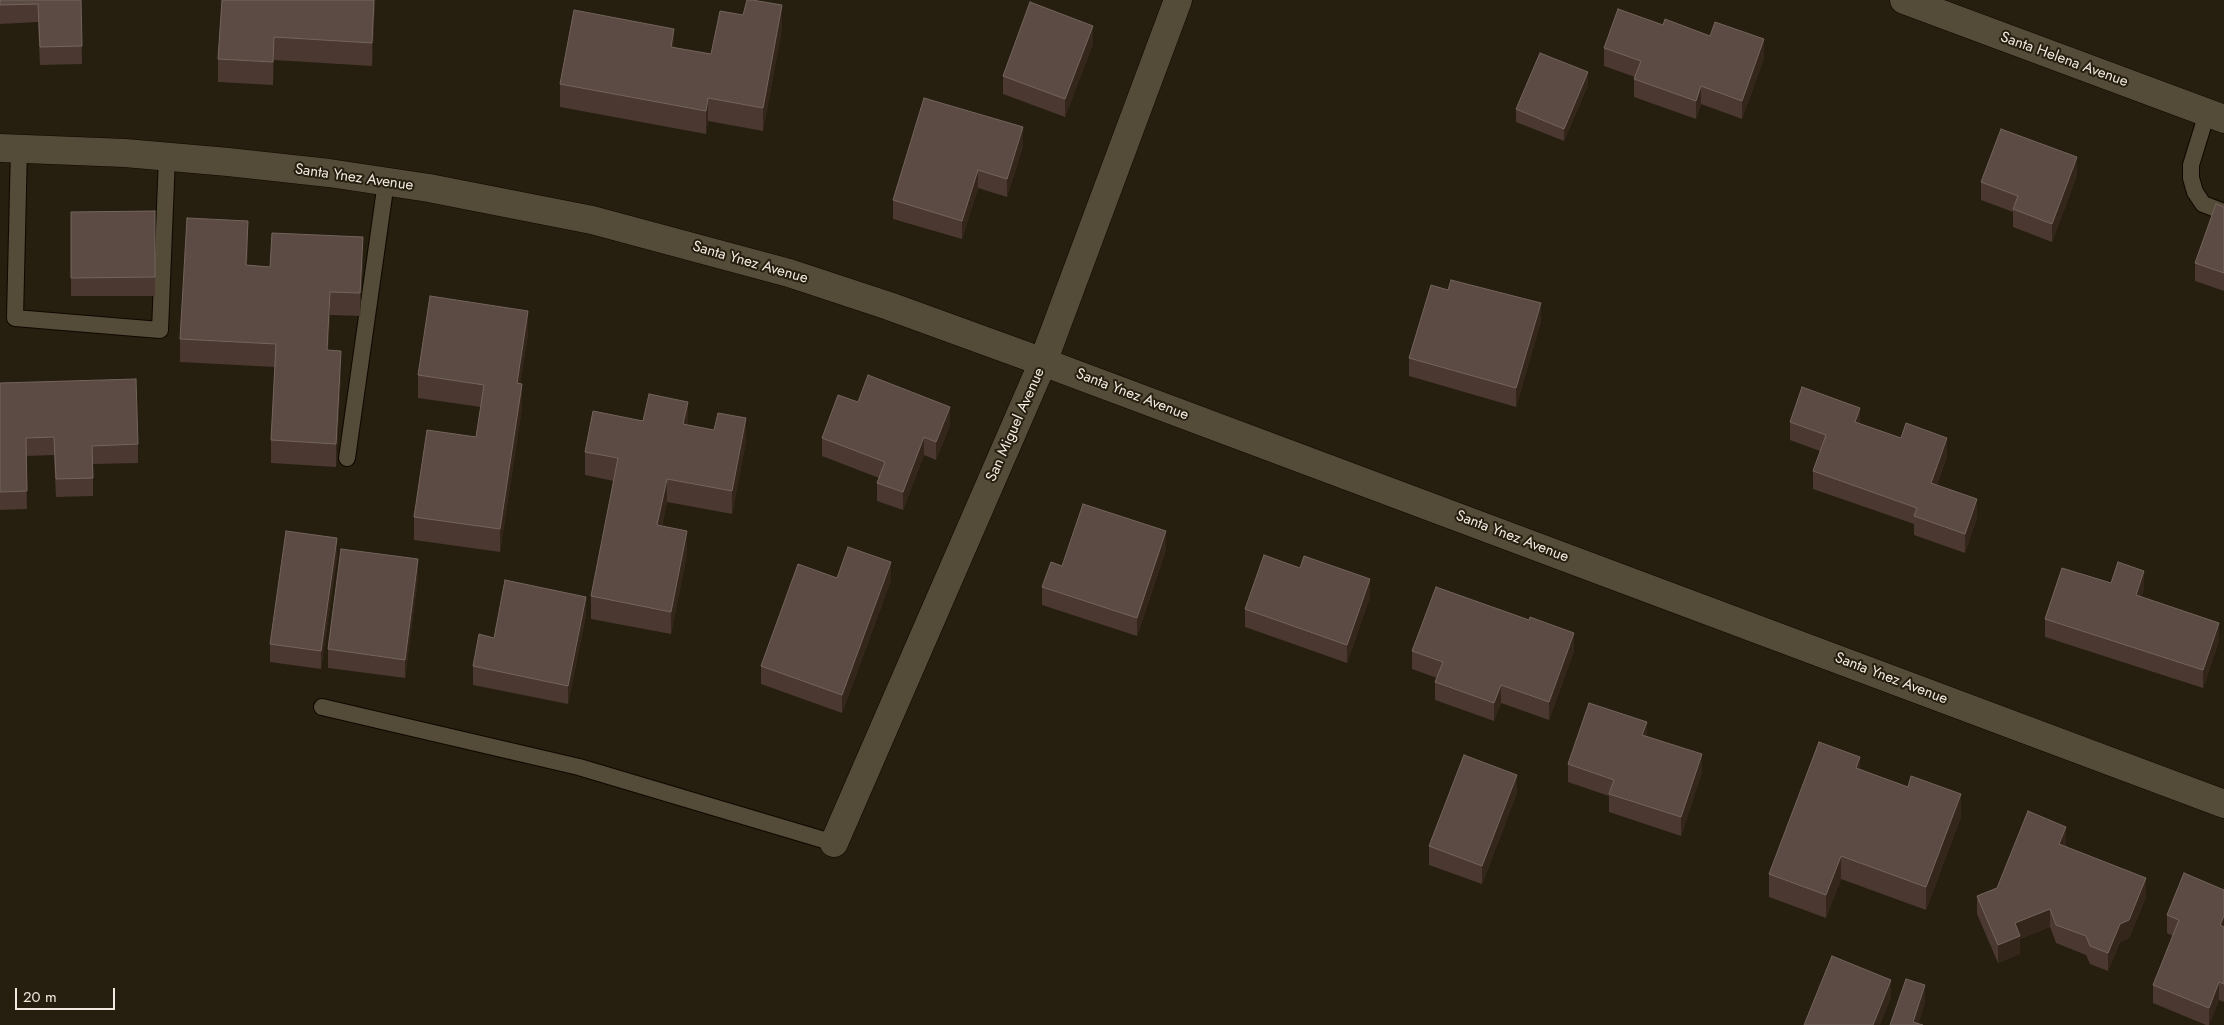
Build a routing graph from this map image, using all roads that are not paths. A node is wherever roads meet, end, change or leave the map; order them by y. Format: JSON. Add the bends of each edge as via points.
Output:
{"nodes":[{"id":1,"x":1178,"y":0,"type":"edge"},
{"id":2,"x":1904,"y":0,"type":"edge"},
{"id":3,"x":2216,"y":116,"type":"edge"},
{"id":4,"x":9,"y":148,"type":"edge"},
{"id":5,"x":167,"y":157,"type":"junction"},
{"id":6,"x":386,"y":182,"type":"junction"},
{"id":7,"x":2224,"y":212,"type":"edge"},
{"id":8,"x":1043,"y":362,"type":"junction"},
{"id":9,"x":347,"y":458,"type":"dead end"},
{"id":10,"x":322,"y":707,"type":"dead end"},
{"id":11,"x":2224,"y":804,"type":"edge"},
{"id":12,"x":834,"y":843,"type":"joint"}],
"edges":[{"from":1,"to":8,"type":"street","name":"San Miguel Avenue"},
{"from":2,"to":3,"type":"street","name":"Santa Helena Avenue"},
{"from":3,"to":7,"type":"lane","via":[[2191,164],[2191,178],[2203,204]]},
{"from":4,"to":5,"type":"street","name":"Santa Ynez Avenue"},
{"from":4,"to":5,"type":"lane","via":[[15,318],[160,330]]},
{"from":5,"to":6,"type":"street","name":"Santa Ynez Avenue","via":[[330,173]]},
{"from":6,"to":8,"type":"street","name":"Santa Ynez Avenue","via":[[564,214],[684,243],[880,303]]},
{"from":6,"to":9,"type":"lane"},
{"from":8,"to":11,"type":"street","name":"Santa Ynez Avenue"},
{"from":8,"to":12,"type":"street","name":"San Miguel Avenue"},
{"from":10,"to":12,"type":"lane","via":[[579,767]]}]}
